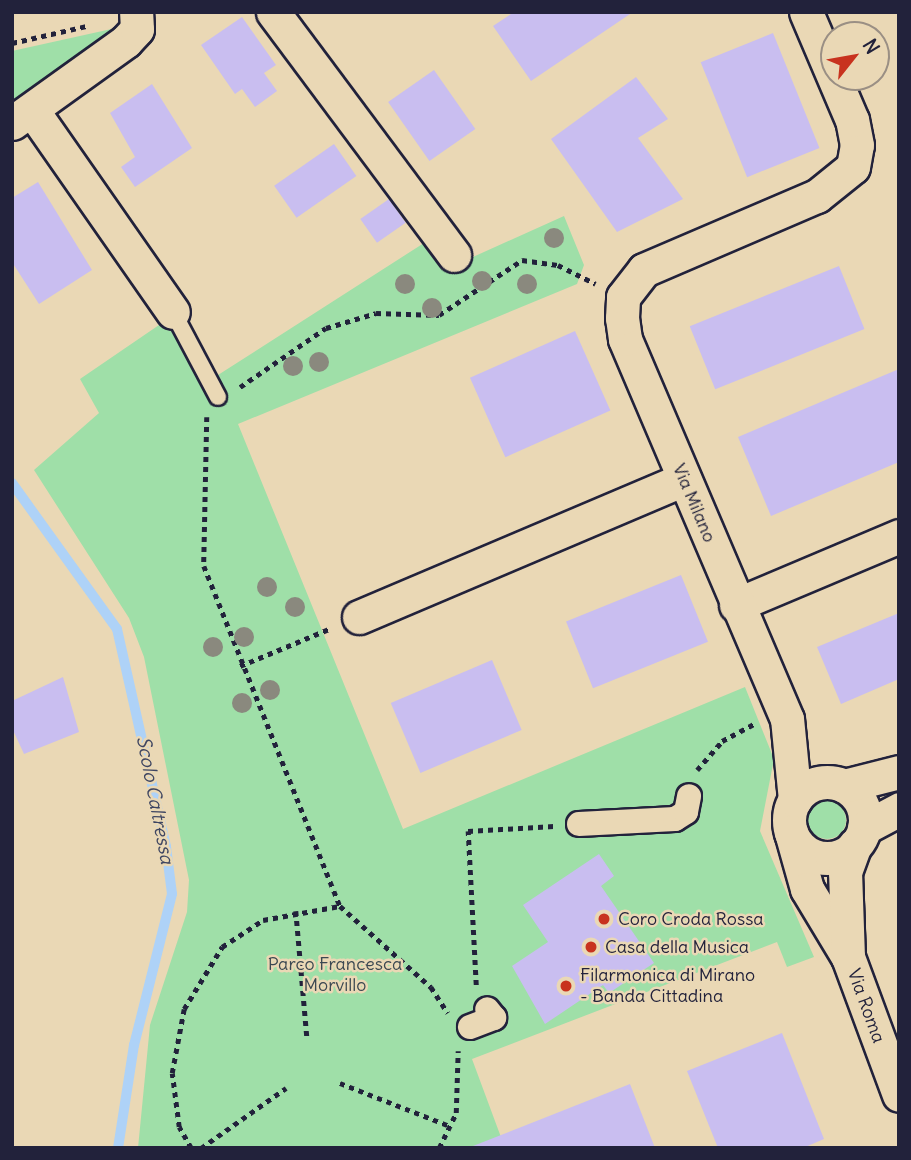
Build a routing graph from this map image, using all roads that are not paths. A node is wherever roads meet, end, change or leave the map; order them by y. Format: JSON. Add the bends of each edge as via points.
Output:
{"nodes":[{"id":1,"x":273,"y":12,"type":"edge"},
{"id":2,"x":806,"y":12,"type":"edge"},
{"id":3,"x":137,"y":13,"type":"edge"},
{"id":4,"x":22,"y":116,"type":"edge"},
{"id":5,"x":454,"y":255,"type":"dead end"},
{"id":6,"x":173,"y":312,"type":"joint"},
{"id":7,"x":218,"y":397,"type":"road end"},
{"id":8,"x":684,"y":479,"type":"junction"},
{"id":9,"x":899,"y":536,"type":"edge"},
{"id":10,"x":736,"y":605,"type":"junction"},
{"id":11,"x":359,"y":617,"type":"road end"},
{"id":12,"x":776,"y":720,"type":"junction"},
{"id":13,"x":899,"y":772,"type":"edge"},
{"id":14,"x":841,"y":785,"type":"junction"},
{"id":15,"x":689,"y":796,"type":"road end"},
{"id":16,"x":795,"y":800,"type":"junction"},
{"id":17,"x":899,"y":809,"type":"edge"},
{"id":18,"x":579,"y":824,"type":"road end"},
{"id":19,"x":791,"y":832,"type":"junction"},
{"id":20,"x":860,"y":836,"type":"junction"},
{"id":21,"x":848,"y":957,"type":"junction"},
{"id":22,"x":487,"y":1009,"type":"road end"},
{"id":23,"x":460,"y":1032,"type":"road end"},
{"id":24,"x":899,"y":1095,"type":"edge"}],
"edges":[{"from":1,"to":5,"type":"street"},
{"from":2,"to":8,"type":"street","name":"Via Milano","via":[[852,120],[853,167],[839,184],[644,270],[618,286],[624,297],[625,339]]},
{"from":3,"to":4,"type":"street","via":[[137,29],[126,41]]},
{"from":4,"to":6,"type":"street"},
{"from":6,"to":7,"type":"lane"},
{"from":8,"to":10,"type":"street","name":"Via Milano"},
{"from":8,"to":11,"type":"street"},
{"from":9,"to":10,"type":"street"},
{"from":10,"to":12,"type":"street","name":"Via Milano"},
{"from":12,"to":14,"type":"street","name":"Via Milano"},
{"from":12,"to":16,"type":"street","name":"Via Milano"},
{"from":13,"to":14,"type":"street"},
{"from":14,"to":16,"type":"street","via":[[811,786]]},
{"from":14,"to":20,"type":"street","via":[[862,806]]},
{"from":15,"to":18,"type":"street","via":[[686,812],[676,819]]},
{"from":16,"to":19,"type":"street"},
{"from":17,"to":20,"type":"street"},
{"from":19,"to":20,"type":"street","via":[[814,856],[838,857]]},
{"from":19,"to":21,"type":"street","name":"Via Roma","via":[[816,910]]},
{"from":20,"to":21,"type":"street","name":"Via Roma","via":[[845,872]]},
{"from":21,"to":24,"type":"street","name":"Via Roma"},
{"from":22,"to":23,"type":"street","via":[[494,1018]]}]}
